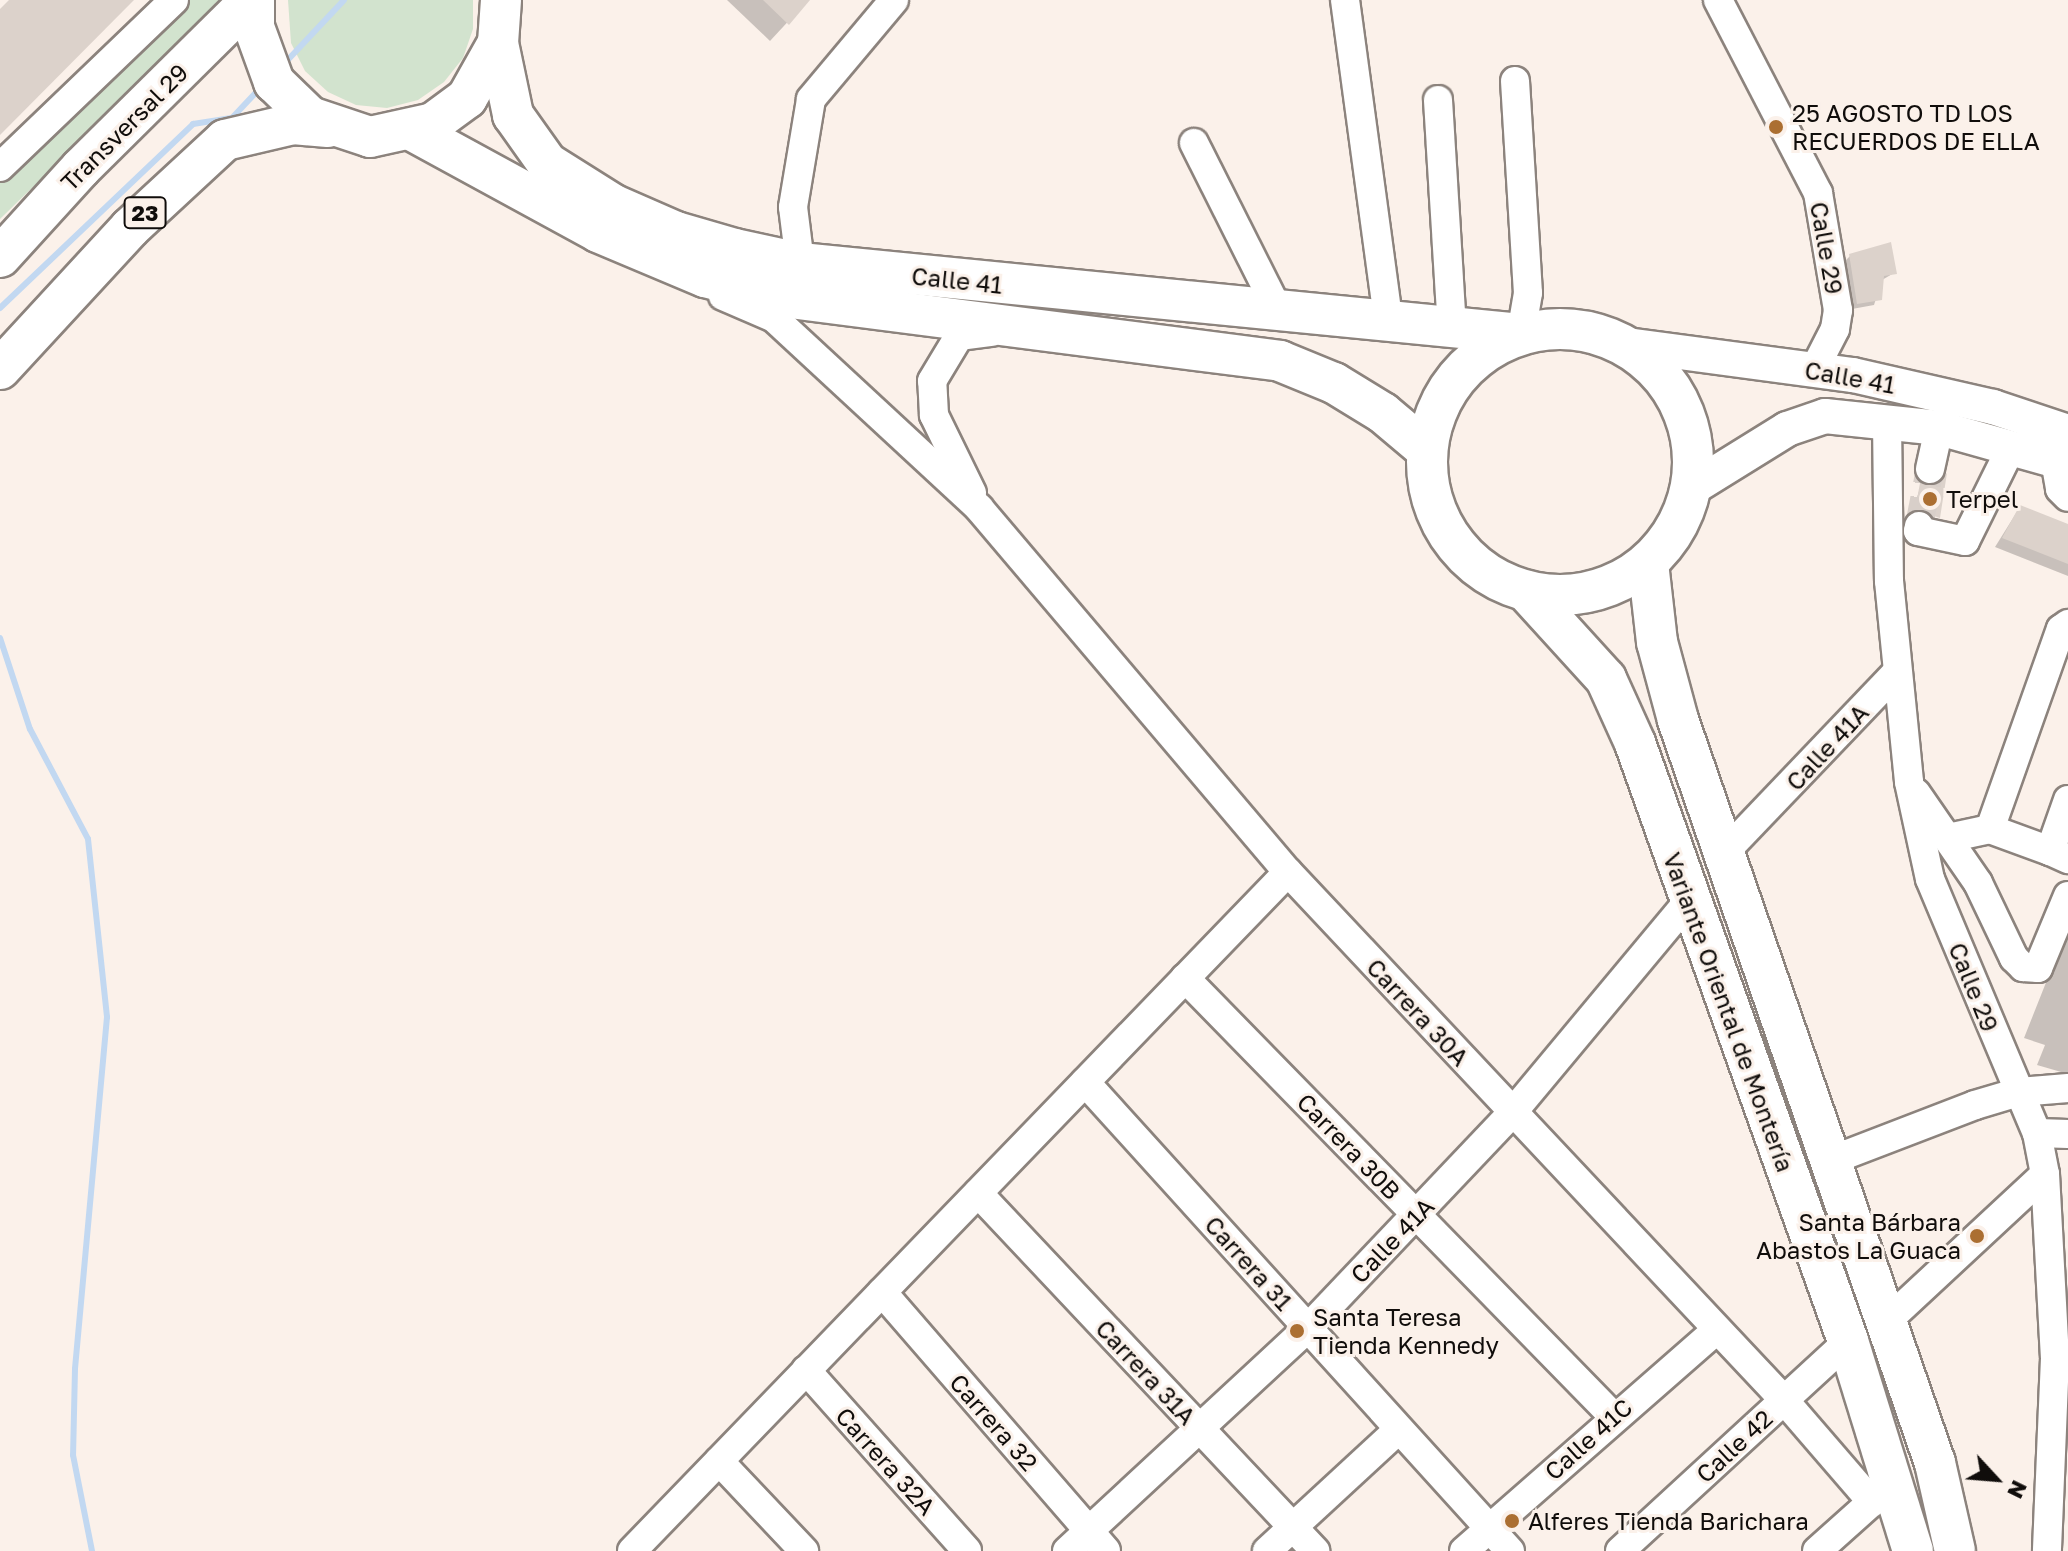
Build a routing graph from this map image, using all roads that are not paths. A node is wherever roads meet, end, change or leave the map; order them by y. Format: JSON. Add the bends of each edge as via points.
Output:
{"nodes":[{"id":1,"x":174,"y":0,"type":"edge"},
{"id":2,"x":253,"y":0,"type":"edge"},
{"id":3,"x":501,"y":0,"type":"edge"},
{"id":4,"x":894,"y":0,"type":"edge"},
{"id":5,"x":1345,"y":0,"type":"edge"},
{"id":6,"x":1718,"y":0,"type":"edge"},
{"id":7,"x":498,"y":43,"type":"junction"},
{"id":8,"x":1515,"y":81,"type":"dead end"},
{"id":9,"x":1438,"y":100,"type":"dead end"},
{"id":10,"x":328,"y":127,"type":"junction"},
{"id":11,"x":413,"y":131,"type":"junction"},
{"id":12,"x":1194,"y":143,"type":"dead end"},
{"id":13,"x":2,"y":162,"type":"edge"},
{"id":14,"x":598,"y":232,"type":"junction"},
{"id":15,"x":0,"y":257,"type":"edge"},
{"id":16,"x":800,"y":263,"type":"junction"},
{"id":17,"x":1280,"y":314,"type":"junction"},
{"id":18,"x":1389,"y":324,"type":"junction"},
{"id":19,"x":1018,"y":329,"type":"junction"},
{"id":20,"x":1452,"y":331,"type":"junction"},
{"id":21,"x":1521,"y":334,"type":"junction"},
{"id":22,"x":1627,"y":345,"type":"junction"},
{"id":23,"x":0,"y":369,"type":"edge"},
{"id":24,"x":1814,"y":370,"type":"junction"},
{"id":25,"x":1887,"y":421,"type":"junction"},
{"id":26,"x":1939,"y":428,"type":"junction"},
{"id":27,"x":2011,"y":448,"type":"junction"},
{"id":28,"x":1427,"y":450,"type":"junction"},
{"id":29,"x":2064,"y":452,"type":"edge"},
{"id":30,"x":1930,"y":469,"type":"tunnel mouth"},
{"id":31,"x":1692,"y":488,"type":"junction"},
{"id":32,"x":2068,"y":497,"type":"edge"},
{"id":33,"x":979,"y":508,"type":"junction"},
{"id":34,"x":1889,"y":527,"type":"junction"},
{"id":35,"x":1648,"y":563,"type":"junction"},
{"id":36,"x":1526,"y":591,"type":"junction"},
{"id":37,"x":2068,"y":624,"type":"edge"},
{"id":38,"x":1895,"y":674,"type":"junction"},
{"id":39,"x":1909,"y":782,"type":"junction"},
{"id":40,"x":2068,"y":800,"type":"edge"},
{"id":41,"x":1990,"y":829,"type":"junction"},
{"id":42,"x":1948,"y":838,"type":"junction"},
{"id":43,"x":1725,"y":852,"type":"junction"},
{"id":44,"x":2059,"y":855,"type":"edge"},
{"id":45,"x":1288,"y":872,"type":"junction"},
{"id":46,"x":2068,"y":896,"type":"edge"},
{"id":47,"x":1688,"y":902,"type":"junction"},
{"id":48,"x":1185,"y":978,"type":"junction"},
{"id":49,"x":1085,"y":1082,"type":"junction"},
{"id":50,"x":2068,"y":1088,"type":"edge"},
{"id":51,"x":2019,"y":1092,"type":"junction"},
{"id":52,"x":1512,"y":1113,"type":"junction"},
{"id":53,"x":2059,"y":1139,"type":"edge"},
{"id":54,"x":1832,"y":1160,"type":"junction"},
{"id":55,"x":2045,"y":1174,"type":"junction"},
{"id":56,"x":978,"y":1193,"type":"junction"},
{"id":57,"x":1416,"y":1214,"type":"junction"},
{"id":58,"x":882,"y":1292,"type":"junction"},
{"id":59,"x":1886,"y":1322,"type":"junction"},
{"id":60,"x":1308,"y":1328,"type":"junction"},
{"id":61,"x":1715,"y":1331,"type":"junction"},
{"id":62,"x":1848,"y":1341,"type":"junction"},
{"id":63,"x":2061,"y":1357,"type":"edge"},
{"id":64,"x":806,"y":1370,"type":"junction"},
{"id":65,"x":1784,"y":1400,"type":"junction"},
{"id":66,"x":1613,"y":1416,"type":"junction"},
{"id":67,"x":1200,"y":1429,"type":"junction"},
{"id":68,"x":1398,"y":1430,"type":"junction"},
{"id":69,"x":719,"y":1461,"type":"junction"},
{"id":70,"x":2060,"y":1463,"type":"edge"},
{"id":71,"x":1881,"y":1494,"type":"junction"},
{"id":72,"x":1292,"y":1528,"type":"junction"},
{"id":73,"x":1488,"y":1529,"type":"junction"},
{"id":74,"x":1097,"y":1541,"type":"edge"},
{"id":75,"x":632,"y":1551,"type":"edge"},
{"id":76,"x":804,"y":1551,"type":"edge"},
{"id":77,"x":967,"y":1551,"type":"edge"},
{"id":78,"x":1067,"y":1551,"type":"edge"},
{"id":79,"x":1267,"y":1551,"type":"edge"},
{"id":80,"x":1315,"y":1551,"type":"edge"},
{"id":81,"x":1464,"y":1551,"type":"edge"},
{"id":82,"x":1510,"y":1551,"type":"edge"},
{"id":83,"x":1620,"y":1551,"type":"edge"},
{"id":84,"x":1817,"y":1551,"type":"edge"},
{"id":85,"x":1913,"y":1551,"type":"edge"},
{"id":86,"x":1955,"y":1551,"type":"edge"},
{"id":87,"x":2047,"y":1551,"type":"edge"}],
"edges":[{"from":1,"to":13,"type":"street"},
{"from":2,"to":10,"type":"highway","number":"23","via":[[254,27],[274,82],[293,104]]},
{"from":2,"to":15,"type":"highway","name":"Transversal 29","number":"23","via":[[81,168]]},
{"from":3,"to":7,"type":"highway","number":"23"},
{"from":4,"to":16,"type":"street","via":[[811,99],[793,207]]},
{"from":5,"to":18,"type":"street"},
{"from":6,"to":24,"type":"street","name":"Calle 29","via":[[1818,193],[1838,310],[1835,329]]},
{"from":7,"to":11,"type":"highway","number":"23","via":[[467,98]]},
{"from":7,"to":16,"type":"highway","name":"Calle 41","via":[[504,87],[526,139],[574,184],[676,232]]},
{"from":8,"to":21,"type":"street","via":[[1528,293]]},
{"from":9,"to":20,"type":"street"},
{"from":10,"to":11,"type":"highway","number":"23","via":[[370,137]]},
{"from":10,"to":23,"type":"highway","number":"23","via":[[293,124],[225,140],[130,228]]},
{"from":11,"to":14,"type":"highway","name":"Calle 41"},
{"from":12,"to":17,"type":"street"},
{"from":14,"to":19,"type":"highway","name":"Calle 41","via":[[705,277],[790,298]]},
{"from":14,"to":33,"type":"street","via":[[632,260],[774,318]]},
{"from":16,"to":17,"type":"highway","name":"Calle 41"},
{"from":17,"to":18,"type":"highway","name":"Calle 41"},
{"from":18,"to":20,"type":"highway","name":"Calle 41"},
{"from":19,"to":28,"type":"highway","name":"Calle 41","via":[[1280,361],[1371,405]]},
{"from":19,"to":33,"type":"street","via":[[959,336],[932,381],[934,415]]},
{"from":20,"to":21,"type":"highway","name":"Calle 41"},
{"from":21,"to":22,"type":"highway","via":[[1586,330]]},
{"from":21,"to":28,"type":"highway","via":[[1481,354],[1457,378],[1439,407]]},
{"from":22,"to":24,"type":"main road","name":"Calle 41"},
{"from":22,"to":31,"type":"highway","via":[[1654,365],[1675,391],[1694,455]]},
{"from":24,"to":29,"type":"main road","name":"Calle 41","via":[[1993,407]]},
{"from":25,"to":26,"type":"main road","name":"Calle 41"},
{"from":25,"to":31,"type":"main road","name":"Calle 41","via":[[1825,416],[1812,420],[1787,429]]},
{"from":25,"to":34,"type":"street","name":"Calle 29"},
{"from":26,"to":27,"type":"main road","name":"Calle 41"},
{"from":26,"to":30,"type":"street"},
{"from":27,"to":29,"type":"main road","name":"Calle 41"},
{"from":27,"to":34,"type":"street","via":[[1965,541],[1918,528]]},
{"from":28,"to":36,"type":"highway","via":[[1432,497],[1451,539],[1497,580]]},
{"from":29,"to":32,"type":"street","via":[[2060,489]]},
{"from":31,"to":35,"type":"highway","via":[[1675,529]]},
{"from":33,"to":45,"type":"street","name":"Carrera 30A"},
{"from":34,"to":38,"type":"street","name":"Calle 29"},
{"from":35,"to":36,"type":"highway","via":[[1590,592],[1558,596]]},
{"from":35,"to":43,"type":"highway","name":"Variante Oriental de Montería","via":[[1657,642]]},
{"from":36,"to":47,"type":"highway","name":"Variante Oriental de Montería","via":[[1606,679],[1635,743]]},
{"from":37,"to":41,"type":"street","via":[[2061,629]]},
{"from":38,"to":39,"type":"street","name":"Calle 29"},
{"from":38,"to":43,"type":"street","name":"Calle 41A"},
{"from":39,"to":42,"type":"street"},
{"from":39,"to":51,"type":"street","name":"Calle 29","via":[[1930,879]]},
{"from":40,"to":44,"type":"street"},
{"from":41,"to":42,"type":"street"},
{"from":41,"to":44,"type":"street"},
{"from":42,"to":46,"type":"street","via":[[2023,967],[2038,968]]},
{"from":43,"to":54,"type":"highway","name":"Variante Oriental de Montería"},
{"from":45,"to":48,"type":"street"},
{"from":45,"to":52,"type":"street","name":"Carrera 30A"},
{"from":47,"to":52,"type":"street","name":"Calle 41A"},
{"from":47,"to":62,"type":"highway","name":"Variante Oriental de Montería"},
{"from":48,"to":49,"type":"street"},
{"from":48,"to":57,"type":"street","name":"Carrera 30B"},
{"from":49,"to":56,"type":"street"},
{"from":49,"to":60,"type":"street","name":"Carrera 31"},
{"from":50,"to":51,"type":"street"},
{"from":51,"to":53,"type":"street","name":"Calle 29"},
{"from":51,"to":54,"type":"street"},
{"from":52,"to":57,"type":"street","name":"Calle 41A"},
{"from":52,"to":61,"type":"street","name":"Carrera 30A"},
{"from":53,"to":55,"type":"street","name":"Calle 29"},
{"from":54,"to":59,"type":"highway","name":"Variante Oriental de Montería"},
{"from":55,"to":59,"type":"street"},
{"from":55,"to":63,"type":"street","name":"Calle 29"},
{"from":56,"to":58,"type":"street"},
{"from":56,"to":67,"type":"street","name":"Carrera 31A"},
{"from":57,"to":60,"type":"street","name":"Calle 41A"},
{"from":57,"to":66,"type":"street","name":"Carrera 30B"},
{"from":58,"to":64,"type":"street"},
{"from":58,"to":74,"type":"street","name":"Carrera 32"},
{"from":59,"to":86,"type":"highway","name":"Variante Oriental de Montería","via":[[1946,1496]]},
{"from":60,"to":67,"type":"street","name":"Calle 41A"},
{"from":60,"to":68,"type":"street","name":"Carrera 31"},
{"from":61,"to":65,"type":"street","name":"Carrera 30A"},
{"from":61,"to":66,"type":"street","name":"Calle 41C"},
{"from":62,"to":65,"type":"street","name":"Calle 42"},
{"from":62,"to":71,"type":"highway","name":"Variante Oriental de Montería"},
{"from":63,"to":70,"type":"street","name":"Calle 29"},
{"from":64,"to":69,"type":"street"},
{"from":64,"to":77,"type":"street","name":"Carrera 32A"},
{"from":65,"to":71,"type":"street","name":"Carrera 30A"},
{"from":65,"to":83,"type":"street","name":"Calle 42"},
{"from":66,"to":73,"type":"street","name":"Calle 41C"},
{"from":67,"to":72,"type":"street","name":"Carrera 31A"},
{"from":67,"to":74,"type":"street","name":"Calle 41A"},
{"from":68,"to":72,"type":"street"},
{"from":68,"to":73,"type":"street","name":"Carrera 31"},
{"from":69,"to":75,"type":"street"},
{"from":69,"to":76,"type":"street"},
{"from":70,"to":87,"type":"street","name":"Calle 29"},
{"from":71,"to":84,"type":"street"},
{"from":71,"to":85,"type":"highway","name":"Variante Oriental de Montería"},
{"from":72,"to":79,"type":"street"},
{"from":72,"to":80,"type":"street","name":"Carrera 31A"},
{"from":73,"to":81,"type":"street","name":"Calle 41C"},
{"from":73,"to":82,"type":"street","name":"Carrera 31"},
{"from":74,"to":78,"type":"street","name":"Calle 41A"}]}
